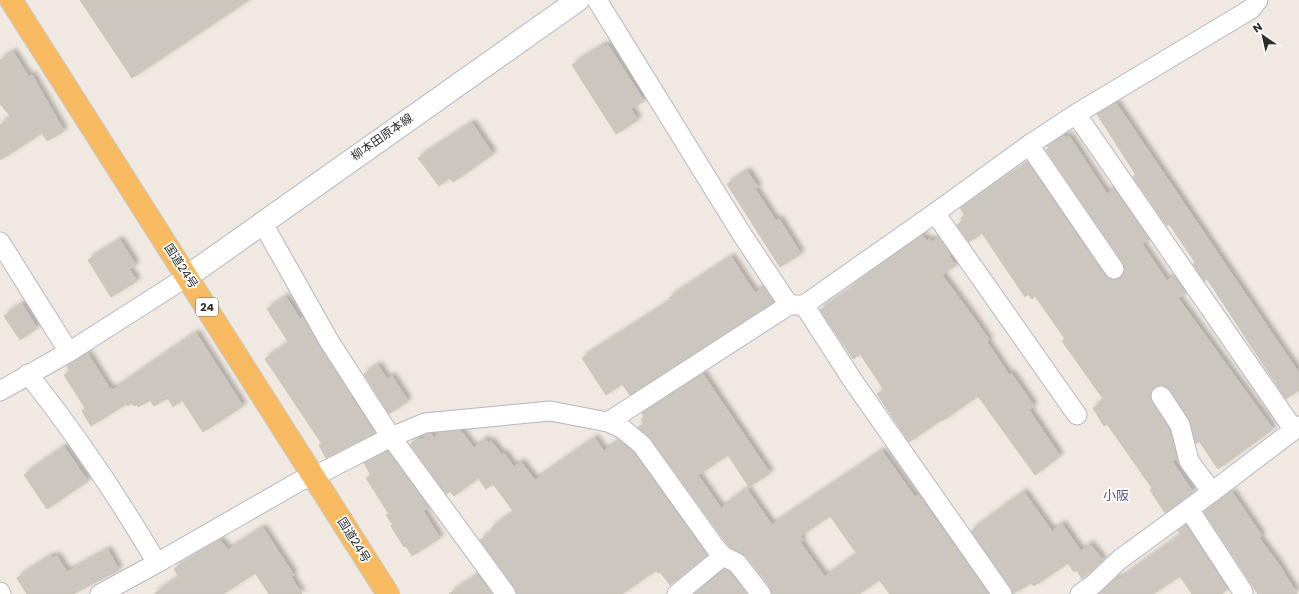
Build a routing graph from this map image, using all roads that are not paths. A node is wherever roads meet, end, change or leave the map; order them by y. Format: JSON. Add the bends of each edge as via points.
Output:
{"nodes":[{"id":1,"x":11,"y":0,"type":"edge"},
{"id":2,"x":578,"y":0,"type":"edge"},
{"id":3,"x":597,"y":0,"type":"edge"},
{"id":4,"x":1258,"y":0,"type":"edge"},
{"id":5,"x":1076,"y":114,"type":"junction"},
{"id":6,"x":1029,"y":145,"type":"junction"},
{"id":7,"x":935,"y":213,"type":"junction"},
{"id":8,"x":262,"y":222,"type":"junction"},
{"id":9,"x":0,"y":242,"type":"edge"},
{"id":10,"x":1114,"y":269,"type":"dead end"},
{"id":11,"x":188,"y":276,"type":"junction"},
{"id":12,"x":797,"y":305,"type":"junction"},
{"id":13,"x":69,"y":352,"type":"junction"},
{"id":14,"x":28,"y":374,"type":"junction"},
{"id":15,"x":0,"y":391,"type":"edge"},
{"id":16,"x":1161,"y":396,"type":"dead end"},
{"id":17,"x":1077,"y":415,"type":"dead end"},
{"id":18,"x":608,"y":422,"type":"junction"},
{"id":19,"x":1297,"y":428,"type":"edge"},
{"id":20,"x":391,"y":437,"type":"junction"},
{"id":21,"x":315,"y":476,"type":"junction"},
{"id":22,"x":1212,"y":492,"type":"junction"},
{"id":23,"x":1190,"y":509,"type":"junction"},
{"id":24,"x":723,"y":556,"type":"junction"},
{"id":25,"x":157,"y":563,"type":"junction"},
{"id":26,"x":1243,"y":592,"type":"dead end"},
{"id":27,"x":100,"y":594,"type":"edge"},
{"id":28,"x":388,"y":594,"type":"edge"},
{"id":29,"x":506,"y":594,"type":"edge"},
{"id":30,"x":677,"y":594,"type":"edge"},
{"id":31,"x":761,"y":594,"type":"edge"},
{"id":32,"x":1002,"y":594,"type":"edge"},
{"id":33,"x":1080,"y":594,"type":"edge"}],
"edges":[{"from":1,"to":11,"type":"highway","name":"国道24号","number":"24"},
{"from":2,"to":8,"type":"main road","name":"柳本田原本線"},
{"from":3,"to":12,"type":"street","via":[[741,233]]},
{"from":4,"to":5,"type":"street","via":[[1250,9]]},
{"from":5,"to":6,"type":"street"},
{"from":5,"to":19,"type":"street"},
{"from":6,"to":7,"type":"street"},
{"from":6,"to":10,"type":"street"},
{"from":7,"to":12,"type":"street"},
{"from":7,"to":17,"type":"street"},
{"from":8,"to":11,"type":"main road","name":"柳本田原本線"},
{"from":8,"to":20,"type":"street","via":[[328,341]]},
{"from":9,"to":13,"type":"street"},
{"from":11,"to":13,"type":"street"},
{"from":11,"to":21,"type":"highway","name":"国道24号","number":"24"},
{"from":12,"to":18,"type":"street"},
{"from":12,"to":32,"type":"street"},
{"from":13,"to":14,"type":"street"},
{"from":14,"to":15,"type":"street"},
{"from":14,"to":25,"type":"street","via":[[121,502]]},
{"from":16,"to":22,"type":"street","via":[[1180,425],[1189,461]]},
{"from":18,"to":20,"type":"street","via":[[550,411],[425,423]]},
{"from":18,"to":24,"type":"street","via":[[623,429],[642,445]]},
{"from":19,"to":22,"type":"street"},
{"from":20,"to":21,"type":"street"},
{"from":20,"to":29,"type":"street"},
{"from":21,"to":25,"type":"street","via":[[300,481]]},
{"from":21,"to":28,"type":"highway","name":"国道24号","number":"24"},
{"from":22,"to":23,"type":"street"},
{"from":23,"to":26,"type":"street"},
{"from":23,"to":33,"type":"street","via":[[1119,560]]},
{"from":24,"to":30,"type":"street"},
{"from":24,"to":31,"type":"street","via":[[737,563]]},
{"from":25,"to":27,"type":"street"}]}
